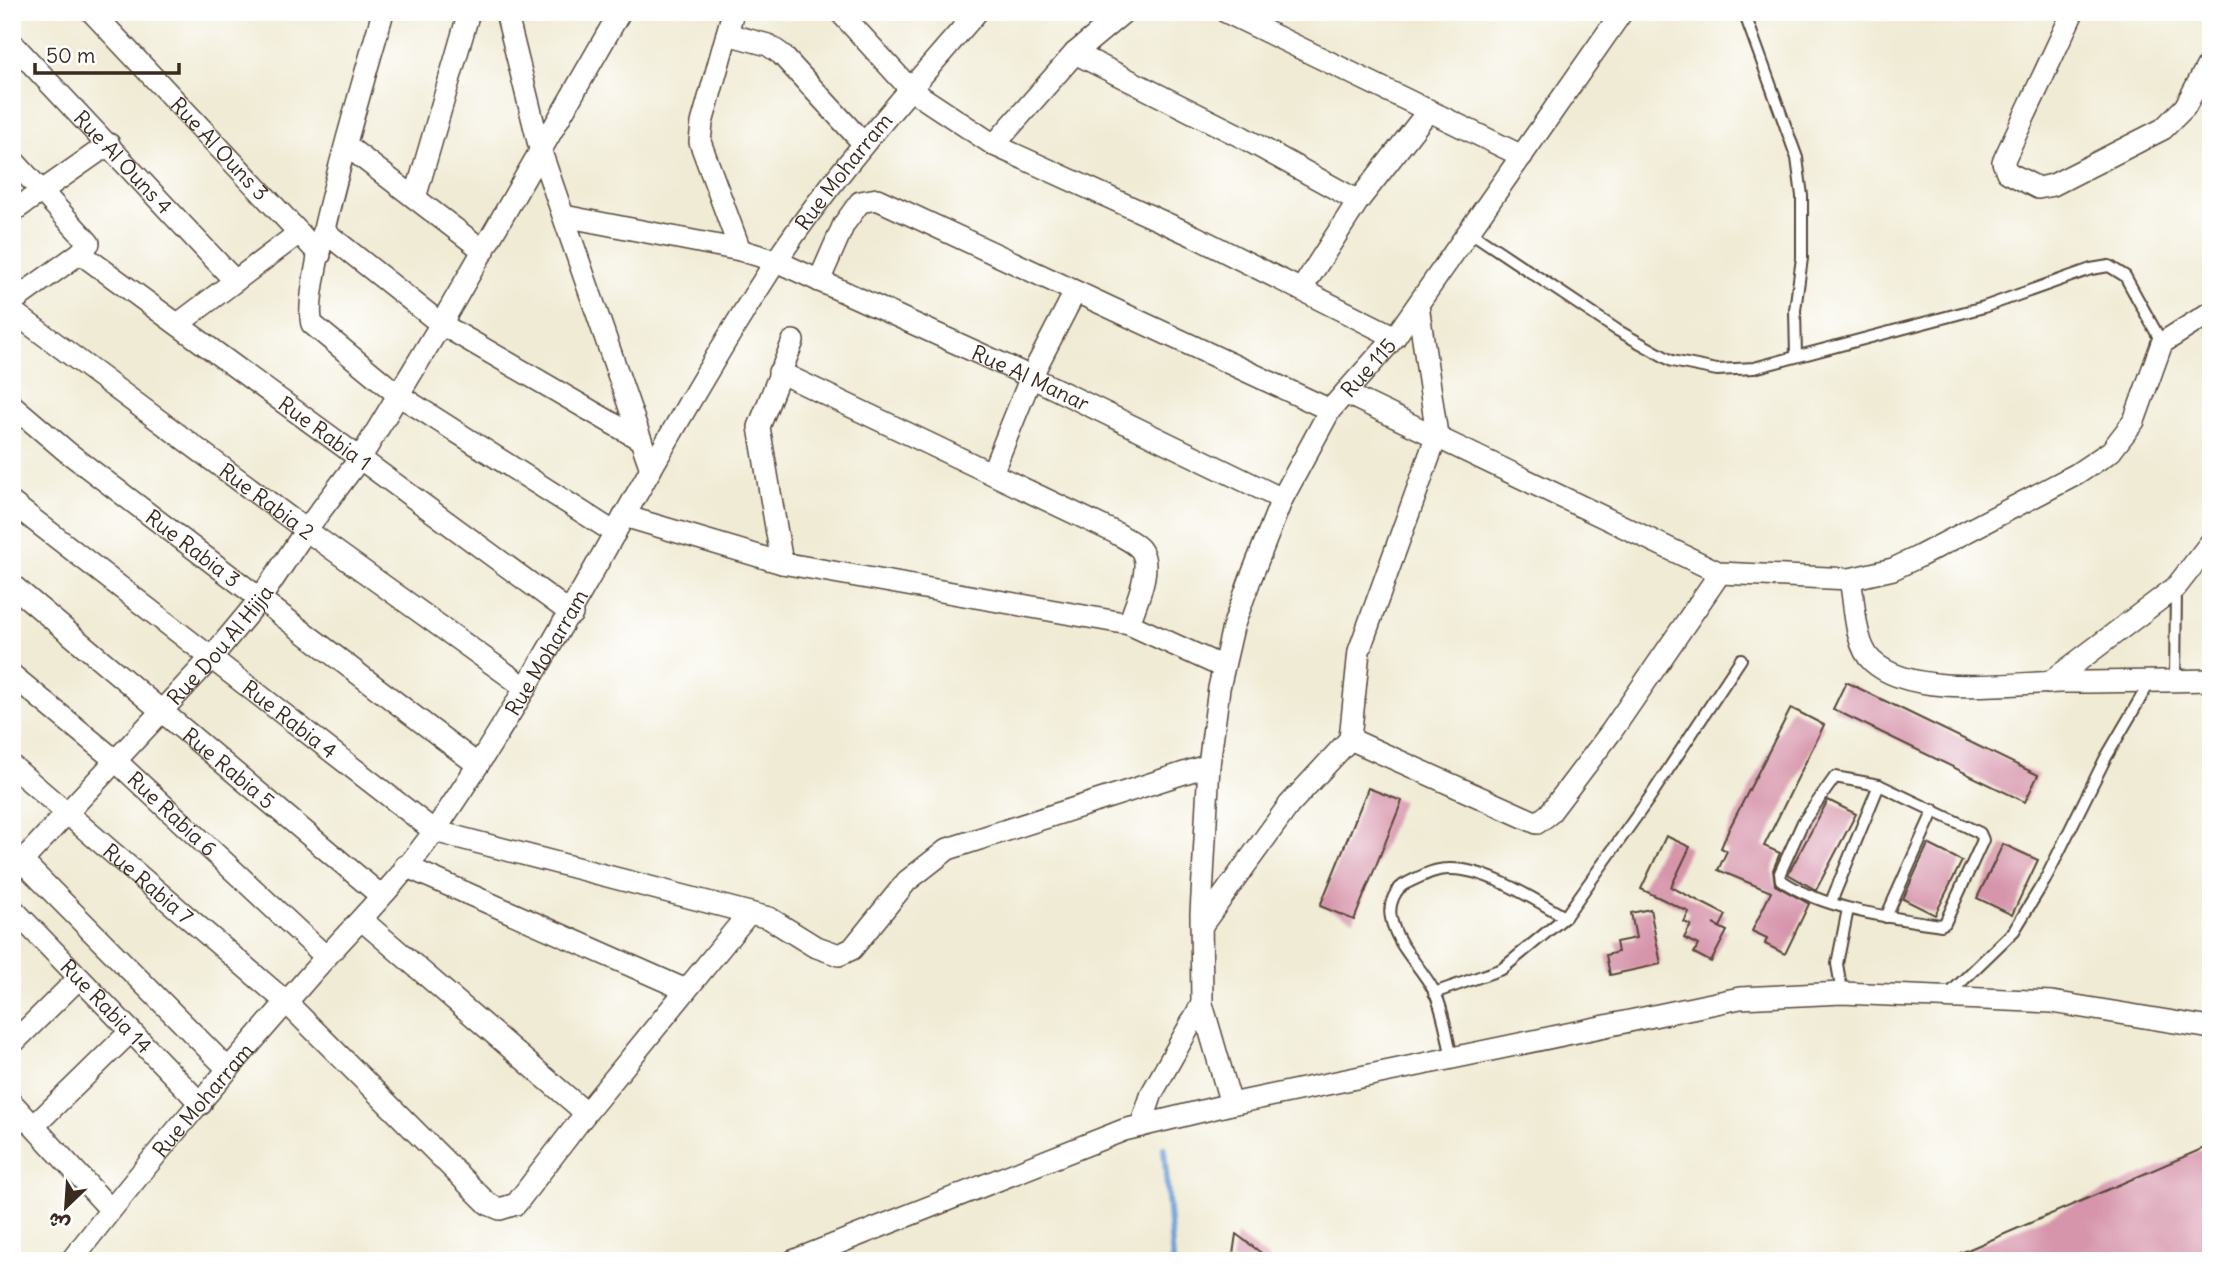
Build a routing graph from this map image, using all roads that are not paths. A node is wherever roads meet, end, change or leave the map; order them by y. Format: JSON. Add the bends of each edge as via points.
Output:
{"nodes":[{"id":1,"x":92,"y":12,"type":"edge"},
{"id":2,"x":383,"y":12,"type":"edge"},
{"id":3,"x":469,"y":12,"type":"edge"},
{"id":4,"x":506,"y":12,"type":"edge"},
{"id":5,"x":620,"y":12,"type":"edge"},
{"id":6,"x":733,"y":12,"type":"edge"},
{"id":7,"x":840,"y":12,"type":"edge"},
{"id":8,"x":978,"y":12,"type":"edge"},
{"id":9,"x":1124,"y":12,"type":"edge"},
{"id":10,"x":1226,"y":12,"type":"edge"},
{"id":11,"x":1622,"y":12,"type":"edge"},
{"id":12,"x":1744,"y":12,"type":"edge"},
{"id":13,"x":2073,"y":12,"type":"edge"},
{"id":14,"x":727,"y":34,"type":"junction"},
{"id":15,"x":12,"y":43,"type":"edge"},
{"id":16,"x":1075,"y":53,"type":"junction"},
{"id":17,"x":2211,"y":59,"type":"edge"},
{"id":18,"x":911,"y":90,"type":"junction"},
{"id":19,"x":1429,"y":110,"type":"junction"},
{"id":20,"x":863,"y":143,"type":"junction"},
{"id":21,"x":109,"y":144,"type":"junction"},
{"id":22,"x":994,"y":145,"type":"junction"},
{"id":23,"x":347,"y":146,"type":"junction"},
{"id":24,"x":540,"y":149,"type":"junction"},
{"id":25,"x":1522,"y":156,"type":"junction"},
{"id":26,"x":12,"y":159,"type":"edge"},
{"id":27,"x":43,"y":191,"type":"junction"},
{"id":28,"x":415,"y":198,"type":"junction"},
{"id":29,"x":1358,"y":201,"type":"junction"},
{"id":30,"x":12,"y":212,"type":"edge"},
{"id":31,"x":565,"y":216,"type":"junction"},
{"id":32,"x":1469,"y":231,"type":"junction"},
{"id":33,"x":325,"y":232,"type":"junction"},
{"id":34,"x":299,"y":233,"type":"junction"},
{"id":35,"x":84,"y":249,"type":"junction"},
{"id":36,"x":740,"y":250,"type":"junction"},
{"id":37,"x":484,"y":251,"type":"junction"},
{"id":38,"x":320,"y":255,"type":"junction"},
{"id":39,"x":776,"y":261,"type":"junction"},
{"id":40,"x":235,"y":281,"type":"junction"},
{"id":41,"x":819,"y":281,"type":"junction"},
{"id":42,"x":17,"y":289,"type":"edge"},
{"id":43,"x":1301,"y":290,"type":"junction"},
{"id":44,"x":1075,"y":292,"type":"junction"},
{"id":45,"x":1418,"y":305,"type":"junction"},
{"id":46,"x":12,"y":312,"type":"edge"},
{"id":47,"x":2211,"y":312,"type":"edge"},
{"id":48,"x":178,"y":324,"type":"junction"},
{"id":49,"x":441,"y":324,"type":"junction"},
{"id":50,"x":1395,"y":337,"type":"junction"},
{"id":51,"x":793,"y":341,"type":"dead end"},
{"id":52,"x":2162,"y":343,"type":"junction"},
{"id":53,"x":1796,"y":356,"type":"junction"},
{"id":54,"x":779,"y":373,"type":"junction"},
{"id":55,"x":1031,"y":377,"type":"junction"},
{"id":56,"x":1345,"y":393,"type":"junction"},
{"id":57,"x":397,"y":394,"type":"junction"},
{"id":58,"x":12,"y":405,"type":"edge"},
{"id":59,"x":1330,"y":410,"type":"junction"},
{"id":60,"x":1437,"y":435,"type":"junction"},
{"id":61,"x":641,"y":440,"type":"junction"},
{"id":62,"x":361,"y":457,"type":"junction"},
{"id":63,"x":651,"y":468,"type":"junction"},
{"id":64,"x":992,"y":473,"type":"junction"},
{"id":65,"x":1282,"y":499,"type":"junction"},
{"id":66,"x":12,"y":503,"type":"edge"},
{"id":67,"x":620,"y":524,"type":"junction"},
{"id":68,"x":306,"y":530,"type":"junction"},
{"id":69,"x":2211,"y":542,"type":"edge"},
{"id":70,"x":782,"y":563,"type":"junction"},
{"id":71,"x":1720,"y":573,"type":"junction"},
{"id":72,"x":1850,"y":579,"type":"junction"},
{"id":73,"x":12,"y":585,"type":"edge"},
{"id":74,"x":2176,"y":587,"type":"junction"},
{"id":75,"x":260,"y":599,"type":"junction"},
{"id":76,"x":572,"y":614,"type":"junction"},
{"id":77,"x":1129,"y":624,"type":"junction"},
{"id":78,"x":211,"y":659,"type":"junction"},
{"id":79,"x":1741,"y":659,"type":"dead end"},
{"id":80,"x":1223,"y":667,"type":"junction"},
{"id":81,"x":12,"y":675,"type":"edge"},
{"id":82,"x":2211,"y":680,"type":"edge"},
{"id":83,"x":2151,"y":681,"type":"junction"},
{"id":84,"x":2175,"y":681,"type":"junction"},
{"id":85,"x":2049,"y":683,"type":"junction"},
{"id":86,"x":526,"y":688,"type":"junction"},
{"id":87,"x":161,"y":713,"type":"junction"},
{"id":88,"x":1350,"y":738,"type":"junction"},
{"id":89,"x":116,"y":761,"type":"junction"},
{"id":90,"x":478,"y":765,"type":"junction"},
{"id":91,"x":1209,"y":765,"type":"junction"},
{"id":92,"x":12,"y":766,"type":"edge"},
{"id":93,"x":1879,"y":785,"type":"junction"},
{"id":94,"x":1934,"y":810,"type":"junction"},
{"id":95,"x":67,"y":812,"type":"junction"},
{"id":96,"x":435,"y":831,"type":"junction"},
{"id":97,"x":17,"y":866,"type":"edge"},
{"id":98,"x":405,"y":866,"type":"junction"},
{"id":99,"x":380,"y":895,"type":"junction"},
{"id":100,"x":1831,"y":902,"type":"junction"},
{"id":101,"x":12,"y":908,"type":"edge"},
{"id":102,"x":1848,"y":909,"type":"junction"},
{"id":103,"x":749,"y":913,"type":"junction"},
{"id":104,"x":1565,"y":916,"type":"junction"},
{"id":105,"x":1886,"y":917,"type":"junction"},
{"id":106,"x":362,"y":920,"type":"junction"},
{"id":107,"x":1202,"y":925,"type":"junction"},
{"id":108,"x":326,"y":957,"type":"junction"},
{"id":109,"x":79,"y":978,"type":"junction"},
{"id":110,"x":685,"y":990,"type":"junction"},
{"id":111,"x":1437,"y":992,"type":"junction"},
{"id":112,"x":1842,"y":993,"type":"junction"},
{"id":113,"x":1946,"y":997,"type":"junction"},
{"id":114,"x":286,"y":1002,"type":"junction"},
{"id":115,"x":1202,"y":1004,"type":"junction"},
{"id":116,"x":2211,"y":1028,"type":"edge"},
{"id":117,"x":131,"y":1031,"type":"junction"},
{"id":118,"x":12,"y":1044,"type":"edge"},
{"id":119,"x":1455,"y":1058,"type":"junction"},
{"id":120,"x":228,"y":1069,"type":"junction"},
{"id":121,"x":12,"y":1103,"type":"edge"},
{"id":122,"x":201,"y":1104,"type":"junction"},
{"id":123,"x":1231,"y":1104,"type":"junction"},
{"id":124,"x":586,"y":1113,"type":"junction"},
{"id":125,"x":34,"y":1126,"type":"junction"},
{"id":126,"x":1141,"y":1126,"type":"junction"},
{"id":127,"x":110,"y":1209,"type":"junction"},
{"id":128,"x":71,"y":1261,"type":"edge"},
{"id":129,"x":793,"y":1261,"type":"edge"}],
"edges":[{"from":1,"to":34,"type":"street","name":"Rue Al Ouns 3"},
{"from":2,"to":23,"type":"street"},
{"from":3,"to":28,"type":"street"},
{"from":4,"to":24,"type":"street"},
{"from":5,"to":24,"type":"street","name":"Rue Dou Al Hijja"},
{"from":6,"to":14,"type":"street"},
{"from":7,"to":18,"type":"street"},
{"from":8,"to":18,"type":"street","name":"Rue Moharram"},
{"from":9,"to":16,"type":"street"},
{"from":10,"to":19,"type":"street"},
{"from":11,"to":25,"type":"street","name":"Rue 115"},
{"from":12,"to":53,"type":"lane","via":[[1797,158],[1802,221]]},
{"from":13,"to":17,"type":"street","via":[[2003,162],[2007,172],[2038,188],[2053,185],[2163,129],[2185,107]]},
{"from":14,"to":20,"type":"street","via":[[768,45],[781,54]]},
{"from":14,"to":36,"type":"street","via":[[700,142]]},
{"from":15,"to":21,"type":"street","name":"Rue Al Ouns 4"},
{"from":16,"to":22,"type":"street"},
{"from":16,"to":29,"type":"street"},
{"from":18,"to":20,"type":"street","name":"Rue Moharram"},
{"from":18,"to":22,"type":"street"},
{"from":19,"to":25,"type":"street"},
{"from":19,"to":29,"type":"street"},
{"from":20,"to":39,"type":"street","name":"Rue Moharram"},
{"from":21,"to":27,"type":"street"},
{"from":21,"to":40,"type":"street","name":"Rue Al Ouns 4"},
{"from":22,"to":43,"type":"street"},
{"from":23,"to":28,"type":"street"},
{"from":23,"to":33,"type":"street"},
{"from":24,"to":31,"type":"street"},
{"from":24,"to":37,"type":"street","name":"Rue Dou Al Hijja"},
{"from":25,"to":32,"type":"street","name":"Rue 115"},
{"from":26,"to":27,"type":"street","name":"Rue Rabia 1"},
{"from":27,"to":30,"type":"street"},
{"from":27,"to":35,"type":"street","name":"Rue Rabia 1","via":[[88,239]]},
{"from":28,"to":37,"type":"street"},
{"from":29,"to":43,"type":"street"},
{"from":31,"to":36,"type":"street","name":"Rue Al Manar"},
{"from":31,"to":61,"type":"street"},
{"from":32,"to":45,"type":"street","name":"Rue 115"},
{"from":32,"to":53,"type":"lane","via":[[1617,330],[1672,360],[1717,370],[1754,368]]},
{"from":33,"to":38,"type":"street"},
{"from":33,"to":49,"type":"street"},
{"from":34,"to":38,"type":"street","name":"Rue Al Ouns 3"},
{"from":34,"to":40,"type":"street"},
{"from":35,"to":42,"type":"street"},
{"from":35,"to":48,"type":"street","name":"Rue Rabia 1"},
{"from":36,"to":39,"type":"street","name":"Rue Al Manar"},
{"from":37,"to":49,"type":"street","name":"Rue Dou Al Hijja"},
{"from":38,"to":57,"type":"street","via":[[309,307],[312,324]]},
{"from":39,"to":41,"type":"street","name":"Rue Al Manar"},
{"from":39,"to":63,"type":"street","name":"Rue Moharram"},
{"from":40,"to":48,"type":"street"},
{"from":41,"to":44,"type":"street","via":[[844,224],[860,202],[877,199]]},
{"from":41,"to":55,"type":"street","name":"Rue Al Manar"},
{"from":43,"to":50,"type":"street"},
{"from":44,"to":55,"type":"street"},
{"from":44,"to":59,"type":"street"},
{"from":45,"to":50,"type":"street","name":"Rue 115"},
{"from":45,"to":60,"type":"street"},
{"from":46,"to":68,"type":"street","name":"Rue Rabia 2"},
{"from":47,"to":52,"type":"street"},
{"from":48,"to":62,"type":"street","name":"Rue Rabia 1"},
{"from":49,"to":57,"type":"street","name":"Rue Dou Al Hijja"},
{"from":49,"to":61,"type":"street"},
{"from":50,"to":56,"type":"street","name":"Rue 115"},
{"from":51,"to":54,"type":"street"},
{"from":52,"to":53,"type":"lane","via":[[2125,276],[2109,266],[1984,307]]},
{"from":52,"to":72,"type":"street","via":[[2134,421],[2111,451],[2077,474],[1894,569]]},
{"from":54,"to":64,"type":"street"},
{"from":54,"to":70,"type":"street","via":[[759,427]]},
{"from":55,"to":64,"type":"street"},
{"from":55,"to":65,"type":"street","name":"Rue Al Manar"},
{"from":56,"to":59,"type":"street","name":"Rue 115"},
{"from":56,"to":60,"type":"street"},
{"from":57,"to":62,"type":"street","name":"Rue Dou Al Hijja"},
{"from":57,"to":67,"type":"street"},
{"from":58,"to":75,"type":"street","name":"Rue Rabia 3"},
{"from":59,"to":65,"type":"street","name":"Rue 115"},
{"from":60,"to":71,"type":"street"},
{"from":60,"to":88,"type":"street","via":[[1359,651]]},
{"from":61,"to":63,"type":"street"},
{"from":62,"to":68,"type":"street","name":"Rue Dou Al Hijja"},
{"from":62,"to":76,"type":"street","name":"Rue Rabia 1"},
{"from":63,"to":67,"type":"street","name":"Rue Moharram"},
{"from":64,"to":77,"type":"street","via":[[1139,547],[1144,558],[1142,579]]},
{"from":65,"to":80,"type":"street","name":"Rue 115","via":[[1237,615]]},
{"from":66,"to":78,"type":"street","name":"Rue Rabia 4"},
{"from":67,"to":70,"type":"street"},
{"from":67,"to":76,"type":"street","name":"Rue Moharram"},
{"from":68,"to":75,"type":"street","name":"Rue Dou Al Hijja"},
{"from":68,"to":86,"type":"street","name":"Rue Rabia 2"},
{"from":69,"to":74,"type":"street"},
{"from":70,"to":77,"type":"street"},
{"from":71,"to":72,"type":"street"},
{"from":71,"to":88,"type":"street","via":[[1611,733],[1549,814],[1537,823]]},
{"from":72,"to":85,"type":"street","via":[[1865,652],[1879,666],[1931,684]]},
{"from":73,"to":87,"type":"street","name":"Rue Rabia 5"},
{"from":74,"to":84,"type":"lane"},
{"from":74,"to":85,"type":"street"},
{"from":75,"to":78,"type":"street","name":"Rue Dou Al Hijja"},
{"from":75,"to":90,"type":"street","name":"Rue Rabia 3"},
{"from":76,"to":86,"type":"street","name":"Rue Moharram"},
{"from":77,"to":80,"type":"street"},
{"from":78,"to":87,"type":"street","name":"Rue Dou Al Hijja"},
{"from":78,"to":96,"type":"street","name":"Rue Rabia 4"},
{"from":79,"to":104,"type":"lane"},
{"from":80,"to":91,"type":"street","name":"Rue 115"},
{"from":81,"to":89,"type":"street","name":"Rue Rabia 6"},
{"from":82,"to":84,"type":"street"},
{"from":83,"to":84,"type":"street"},
{"from":83,"to":85,"type":"street"},
{"from":83,"to":113,"type":"lane","via":[[2014,931]]},
{"from":86,"to":90,"type":"street","name":"Rue Moharram"},
{"from":87,"to":89,"type":"street","name":"Rue Dou Al Hijja"},
{"from":87,"to":99,"type":"street","name":"Rue Rabia 5"},
{"from":88,"to":107,"type":"street","via":[[1289,805]]},
{"from":89,"to":95,"type":"street","name":"Rue Dou Al Hijja"},
{"from":89,"to":108,"type":"street","name":"Rue Rabia 6"},
{"from":90,"to":96,"type":"street","name":"Rue Moharram"},
{"from":91,"to":103,"type":"street","via":[[948,849],[907,881],[846,954],[828,952],[769,918]]},
{"from":91,"to":107,"type":"street","name":"Rue 115"},
{"from":92,"to":95,"type":"street","name":"Rue Rabia 7"},
{"from":93,"to":94,"type":"lane"},
{"from":93,"to":100,"type":"lane"},
{"from":93,"to":100,"type":"lane","via":[[1835,777],[1803,822],[1780,873],[1786,884]]},
{"from":94,"to":105,"type":"lane"},
{"from":94,"to":105,"type":"lane","via":[[1983,837],[1949,918],[1941,925]]},
{"from":95,"to":97,"type":"street","name":"Rue Dou Al Hijja"},
{"from":95,"to":114,"type":"street","name":"Rue Rabia 7"},
{"from":96,"to":98,"type":"street","name":"Rue Moharram"},
{"from":96,"to":103,"type":"street"},
{"from":97,"to":120,"type":"street"},
{"from":98,"to":99,"type":"street","name":"Rue Moharram"},
{"from":98,"to":110,"type":"street"},
{"from":99,"to":106,"type":"street","name":"Rue Moharram"},
{"from":100,"to":102,"type":"lane"},
{"from":101,"to":109,"type":"street","name":"Rue Rabia 14"},
{"from":102,"to":105,"type":"lane"},
{"from":102,"to":112,"type":"lane","via":[[1837,964]]},
{"from":103,"to":110,"type":"street"},
{"from":104,"to":111,"type":"lane","via":[[1502,969]]},
{"from":104,"to":111,"type":"lane","via":[[1514,888],[1465,870],[1446,869],[1401,886],[1390,914],[1395,933]]},
{"from":106,"to":108,"type":"street","name":"Rue Moharram"},
{"from":106,"to":124,"type":"street"},
{"from":107,"to":115,"type":"street","name":"Rue 115"},
{"from":108,"to":114,"type":"street","name":"Rue Moharram"},
{"from":109,"to":117,"type":"street","name":"Rue Rabia 14"},
{"from":109,"to":118,"type":"street"},
{"from":110,"to":124,"type":"street"},
{"from":111,"to":119,"type":"lane"},
{"from":112,"to":113,"type":"street"},
{"from":112,"to":119,"type":"street","via":[[1740,998]]},
{"from":113,"to":116,"type":"street","via":[[2052,1002]]},
{"from":114,"to":120,"type":"street","name":"Rue Moharram"},
{"from":114,"to":124,"type":"street","name":"Rue Rabia 7","via":[[493,1207],[516,1204]]},
{"from":115,"to":123,"type":"street"},
{"from":115,"to":126,"type":"street","via":[[1152,1093]]},
{"from":117,"to":122,"type":"street","name":"Rue Rabia 14"},
{"from":117,"to":125,"type":"street"},
{"from":119,"to":123,"type":"street"},
{"from":120,"to":122,"type":"street","name":"Rue Moharram"},
{"from":121,"to":125,"type":"street"},
{"from":122,"to":127,"type":"street","name":"Rue Moharram"},
{"from":123,"to":126,"type":"street"},
{"from":125,"to":127,"type":"street"},
{"from":126,"to":129,"type":"street"},
{"from":127,"to":128,"type":"street","name":"Rue Moharram"}]}
